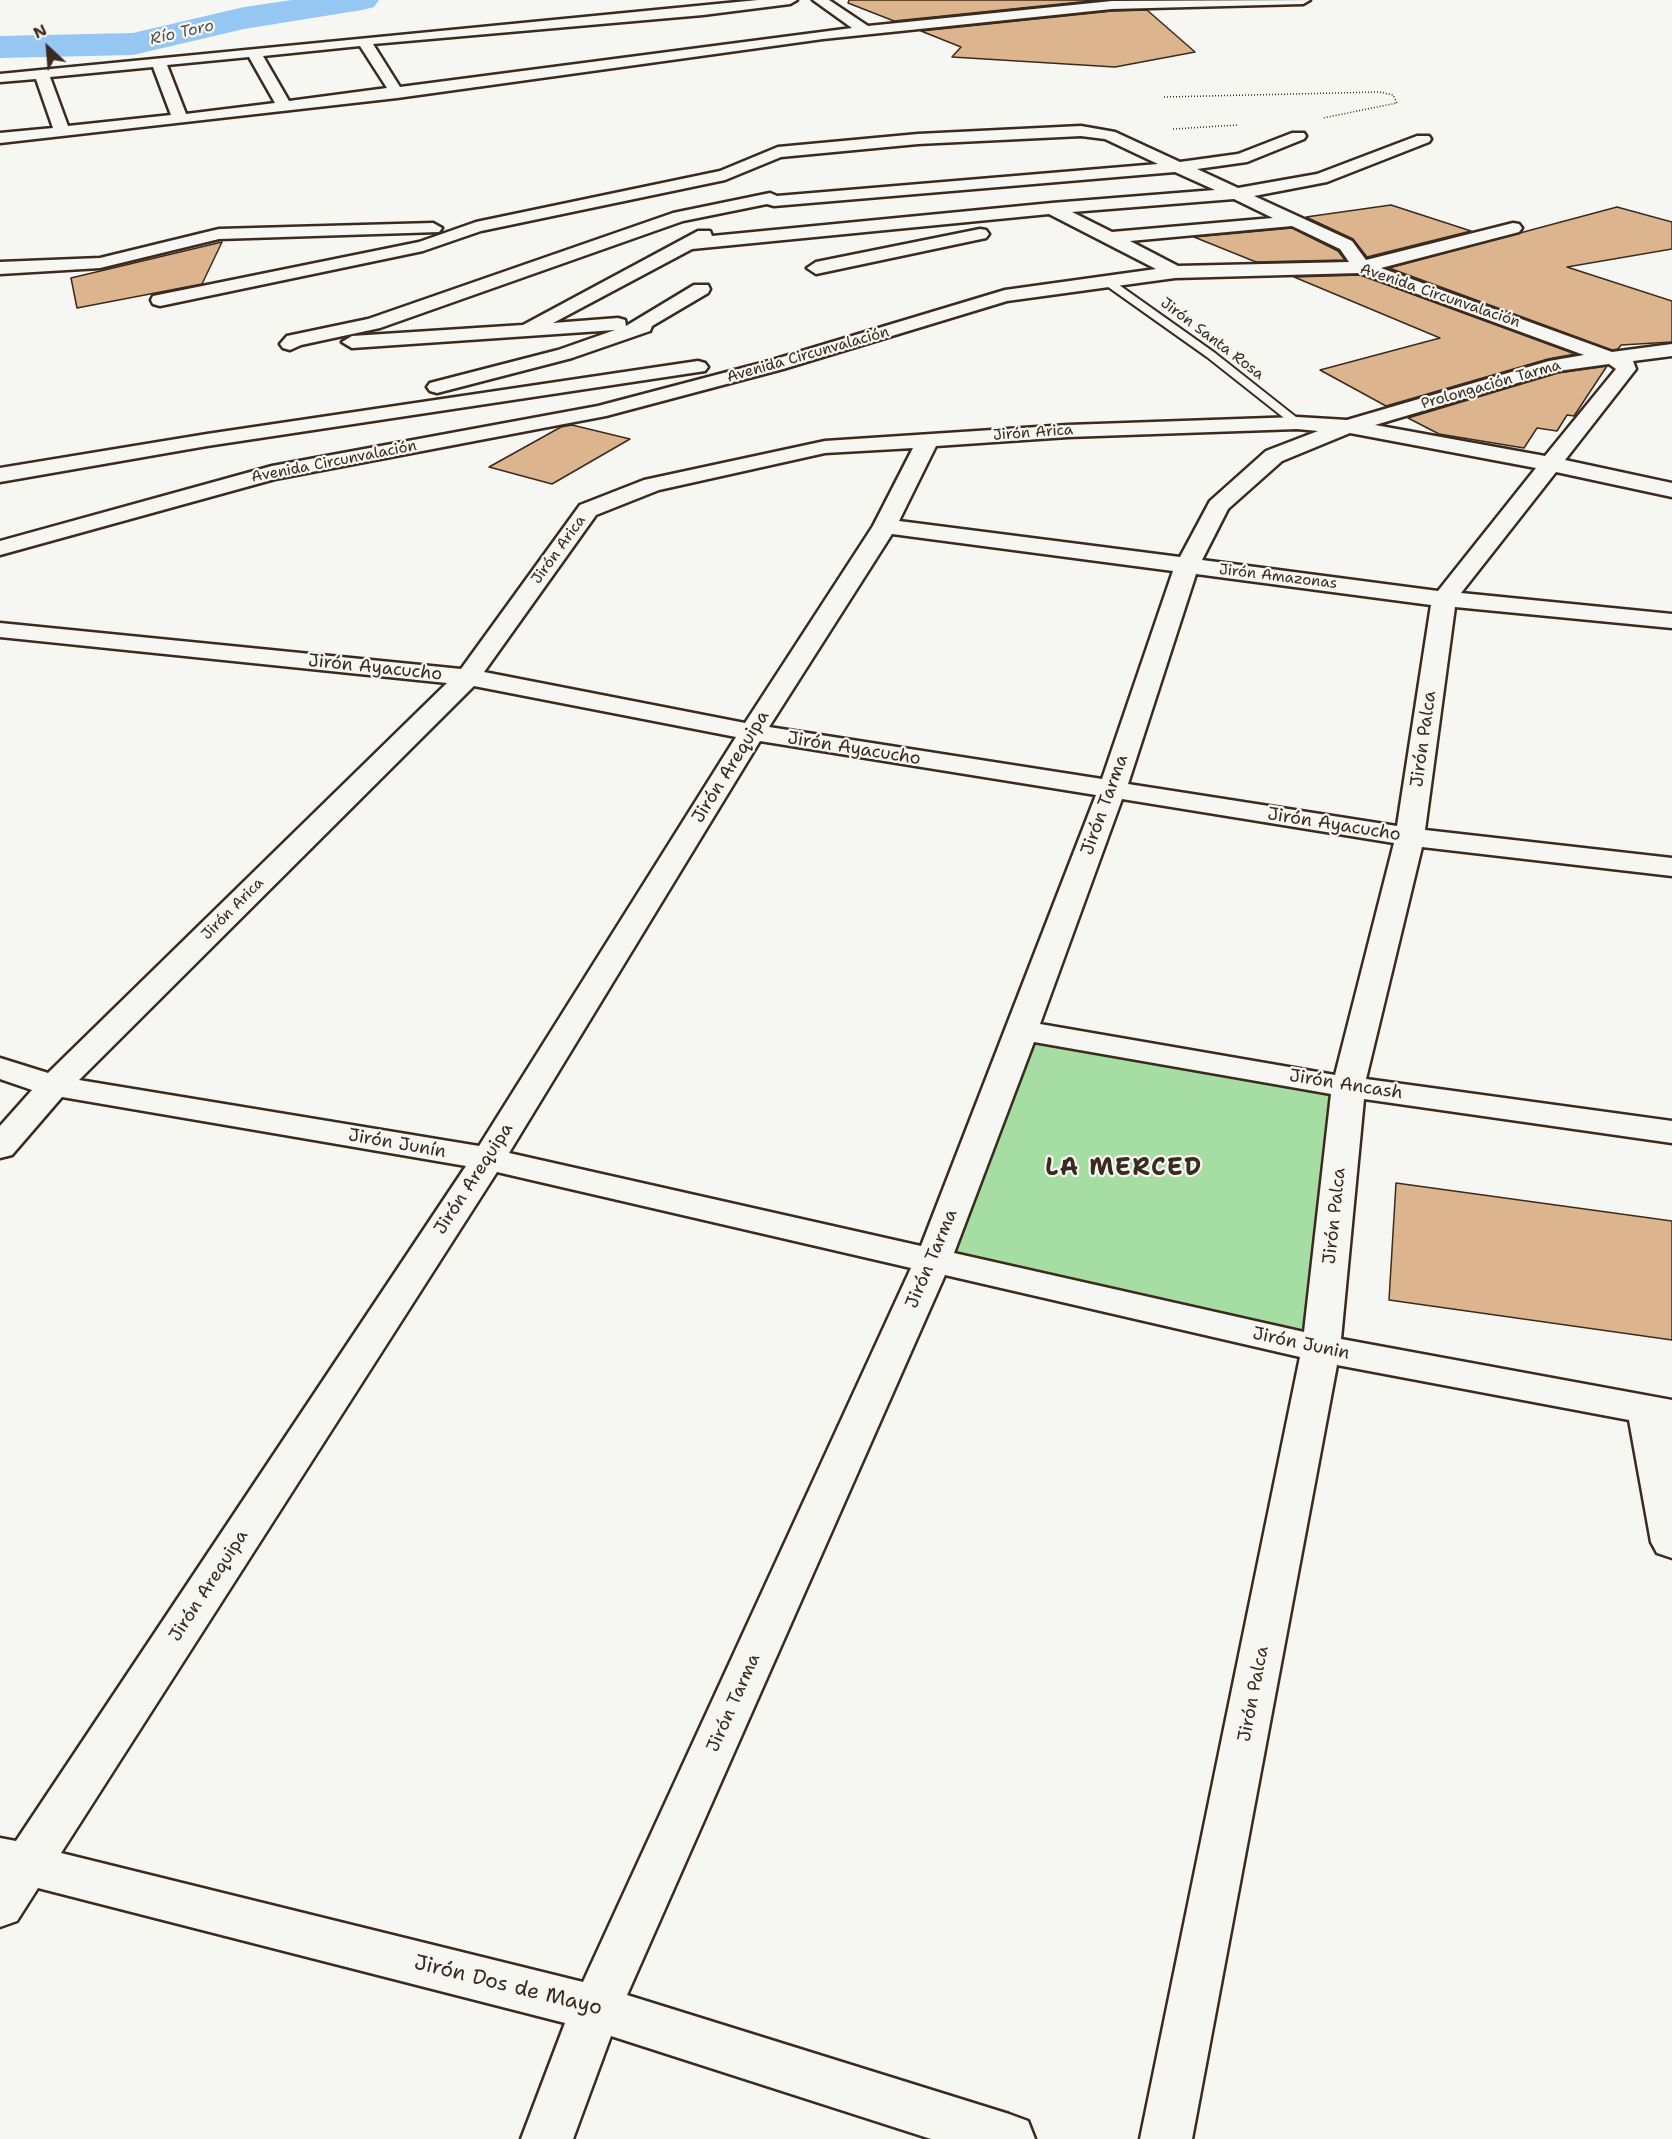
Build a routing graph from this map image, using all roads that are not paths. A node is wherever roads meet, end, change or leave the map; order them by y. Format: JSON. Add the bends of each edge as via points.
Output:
{"nodes":[{"id":1,"x":790,"y":0,"type":"edge"},
{"id":2,"x":820,"y":0,"type":"edge"},
{"id":3,"x":1295,"y":0,"type":"edge"},
{"id":4,"x":1303,"y":0,"type":"edge"},
{"id":5,"x":1186,"y":2,"type":"edge"},
{"id":6,"x":1077,"y":4,"type":"edge"},
{"id":7,"x":962,"y":6,"type":"dead end"},
{"id":8,"x":703,"y":11,"type":"junction"},
{"id":9,"x":976,"y":19,"type":"junction"},
{"id":10,"x":592,"y":21,"type":"junction"},
{"id":11,"x":866,"y":30,"type":"junction"},
{"id":12,"x":611,"y":34,"type":"dead end"},
{"id":13,"x":364,"y":41,"type":"junction"},
{"id":14,"x":750,"y":45,"type":"junction"},
{"id":15,"x":630,"y":46,"type":"dead end"},
{"id":16,"x":254,"y":53,"type":"junction"},
{"id":17,"x":505,"y":59,"type":"dead end"},
{"id":18,"x":649,"y":59,"type":"junction"},
{"id":19,"x":159,"y":63,"type":"junction"},
{"id":20,"x":42,"y":75,"type":"junction"},
{"id":21,"x":519,"y":77,"type":"junction"},
{"id":22,"x":0,"y":78,"type":"edge"},
{"id":23,"x":397,"y":93,"type":"junction"},
{"id":24,"x":285,"y":107,"type":"junction"},
{"id":25,"x":180,"y":119,"type":"junction"},
{"id":26,"x":62,"y":131,"type":"junction"},
{"id":27,"x":1298,"y":136,"type":"dead end"},
{"id":28,"x":0,"y":138,"type":"edge"},
{"id":29,"x":918,"y":139,"type":"junction"},
{"id":30,"x":1423,"y":140,"type":"dead end"},
{"id":31,"x":950,"y":155,"type":"dead end"},
{"id":32,"x":971,"y":166,"type":"dead end"},
{"id":33,"x":1177,"y":167,"type":"junction"},
{"id":34,"x":725,"y":175,"type":"junction"},
{"id":35,"x":1002,"y":182,"type":"junction"},
{"id":36,"x":1235,"y":194,"type":"junction"},
{"id":37,"x":772,"y":200,"type":"junction"},
{"id":38,"x":1060,"y":212,"type":"junction"},
{"id":39,"x":1293,"y":221,"type":"junction"},
{"id":40,"x":476,"y":227,"type":"junction"},
{"id":41,"x":1513,"y":228,"type":"dead end"},
{"id":42,"x":1109,"y":238,"type":"junction"},
{"id":43,"x":685,"y":244,"type":"junction"},
{"id":44,"x":1362,"y":267,"type":"junction"},
{"id":45,"x":0,"y":268,"type":"edge"},
{"id":46,"x":816,"y":268,"type":"dead end"},
{"id":47,"x":1175,"y":272,"type":"junction"},
{"id":48,"x":1108,"y":282,"type":"junction"},
{"id":49,"x":701,"y":289,"type":"dead end"},
{"id":50,"x":160,"y":300,"type":"dead end"},
{"id":51,"x":642,"y":324,"type":"junction"},
{"id":52,"x":524,"y":331,"type":"junction"},
{"id":53,"x":842,"y":345,"type":"junction"},
{"id":54,"x":1672,"y":350,"type":"edge"},
{"id":55,"x":1613,"y":357,"type":"junction"},
{"id":56,"x":1297,"y":423,"type":"junction"},
{"id":57,"x":1348,"y":426,"type":"junction"},
{"id":58,"x":253,"y":434,"type":"junction"},
{"id":59,"x":928,"y":440,"type":"junction"},
{"id":60,"x":1551,"y":464,"type":"junction"},
{"id":61,"x":0,"y":476,"type":"edge"},
{"id":62,"x":1672,"y":490,"type":"edge"},
{"id":63,"x":885,"y":526,"type":"junction"},
{"id":64,"x":0,"y":548,"type":"edge"},
{"id":65,"x":1187,"y":566,"type":"junction"},
{"id":66,"x":1444,"y":599,"type":"junction"},
{"id":67,"x":1672,"y":621,"type":"edge"},
{"id":68,"x":0,"y":630,"type":"edge"},
{"id":69,"x":468,"y":677,"type":"junction"},
{"id":70,"x":752,"y":732,"type":"junction"},
{"id":71,"x":1112,"y":790,"type":"junction"},
{"id":72,"x":1410,"y":837,"type":"junction"},
{"id":73,"x":1672,"y":867,"type":"edge"},
{"id":74,"x":1021,"y":1030,"type":"junction"},
{"id":75,"x":0,"y":1068,"type":"edge"},
{"id":76,"x":54,"y":1086,"type":"junction"},
{"id":77,"x":1348,"y":1087,"type":"junction"},
{"id":78,"x":1672,"y":1132,"type":"edge"},
{"id":79,"x":0,"y":1147,"type":"edge"},
{"id":80,"x":488,"y":1159,"type":"junction"},
{"id":81,"x":932,"y":1261,"type":"junction"},
{"id":82,"x":1322,"y":1349,"type":"junction"},
{"id":83,"x":1659,"y":1411,"type":"edge"},
{"id":84,"x":1672,"y":1542,"type":"edge"},
{"id":85,"x":13,"y":1862,"type":"edge"},
{"id":86,"x":0,"y":1906,"type":"edge"},
{"id":87,"x":596,"y":2008,"type":"junction"},
{"id":88,"x":548,"y":2139,"type":"edge"},
{"id":89,"x":1009,"y":2139,"type":"edge"},
{"id":90,"x":1166,"y":2139,"type":"edge"}],
"edges":[{"from":1,"to":8,"type":"street"},
{"from":2,"to":11,"type":"street"},
{"from":3,"to":4,"type":"street"},
{"from":3,"to":5,"type":"street"},
{"from":5,"to":6,"type":"street"},
{"from":6,"to":9,"type":"street"},
{"from":7,"to":9,"type":"street"},
{"from":8,"to":10,"type":"street"},
{"from":8,"to":14,"type":"street"},
{"from":9,"to":11,"type":"street"},
{"from":10,"to":12,"type":"street"},
{"from":10,"to":13,"type":"street","via":[[487,36]]},
{"from":11,"to":14,"type":"street"},
{"from":13,"to":16,"type":"street"},
{"from":13,"to":23,"type":"street"},
{"from":14,"to":18,"type":"street"},
{"from":15,"to":18,"type":"street"},
{"from":16,"to":19,"type":"street"},
{"from":16,"to":24,"type":"street"},
{"from":17,"to":21,"type":"street"},
{"from":18,"to":21,"type":"street"},
{"from":19,"to":20,"type":"street"},
{"from":19,"to":25,"type":"street"},
{"from":20,"to":22,"type":"street"},
{"from":20,"to":26,"type":"street"},
{"from":21,"to":23,"type":"street"},
{"from":23,"to":24,"type":"street"},
{"from":24,"to":25,"type":"street"},
{"from":25,"to":26,"type":"street"},
{"from":26,"to":28,"type":"street"},
{"from":27,"to":33,"type":"street","via":[[1241,159]]},
{"from":29,"to":31,"type":"street"},
{"from":29,"to":33,"type":"street","via":[[1100,132]]},
{"from":29,"to":34,"type":"street","via":[[778,152]]},
{"from":30,"to":36,"type":"street","via":[[1321,178]]},
{"from":32,"to":35,"type":"street"},
{"from":33,"to":35,"type":"street"},
{"from":33,"to":36,"type":"street"},
{"from":34,"to":37,"type":"street","via":[[742,180]]},
{"from":34,"to":40,"type":"street"},
{"from":35,"to":37,"type":"street"},
{"from":35,"to":38,"type":"street"},
{"from":36,"to":38,"type":"street"},
{"from":36,"to":39,"type":"street"},
{"from":37,"to":43,"type":"street"},
{"from":37,"to":52,"type":"street","via":[[679,217],[373,324],[290,344]]},
{"from":38,"to":42,"type":"street"},
{"from":38,"to":43,"type":"street"},
{"from":38,"to":46,"type":"street"},
{"from":39,"to":42,"type":"street"},
{"from":39,"to":44,"type":"street","via":[[1346,245]]},
{"from":40,"to":45,"type":"street","via":[[219,234],[100,263]]},
{"from":40,"to":50,"type":"street","via":[[423,246]]},
{"from":41,"to":44,"type":"street"},
{"from":42,"to":47,"type":"street"},
{"from":43,"to":52,"type":"street"},
{"from":44,"to":47,"type":"street","name":"Avenida Circunvalación"},
{"from":44,"to":55,"type":"street","name":"Avenida Circunvalación"},
{"from":47,"to":48,"type":"street","name":"Avenida Circunvalación"},
{"from":48,"to":53,"type":"street","name":"Avenida Circunvalación","via":[[1005,296]]},
{"from":48,"to":56,"type":"lane","name":"Jirón Santa Rosa","via":[[1211,355]]},
{"from":49,"to":51,"type":"street"},
{"from":51,"to":52,"type":"street"},
{"from":51,"to":58,"type":"street","via":[[643,327],[565,354]]},
{"from":53,"to":58,"type":"street"},
{"from":53,"to":64,"type":"street","name":"Avenida Circunvalación","via":[[599,412],[272,473]]},
{"from":54,"to":55,"type":"street","name":"Prolongación Tarma"},
{"from":55,"to":57,"type":"street","name":"Prolongación Tarma","via":[[1556,365]]},
{"from":55,"to":60,"type":"street","via":[[1624,363],[1626,369]]},
{"from":56,"to":57,"type":"street","name":"Jirón Arica"},
{"from":56,"to":59,"type":"street","name":"Jirón Arica"},
{"from":57,"to":60,"type":"street"},
{"from":57,"to":65,"type":"street","name":"Jirón Tarma","via":[[1274,456],[1218,506]]},
{"from":58,"to":61,"type":"street"},
{"from":59,"to":63,"type":"street","name":"Jirón Arequipa"},
{"from":59,"to":69,"type":"street","name":"Jirón Arica","via":[[825,447],[652,485],[588,510]]},
{"from":60,"to":62,"type":"street"},
{"from":60,"to":66,"type":"street"},
{"from":63,"to":65,"type":"street","name":"Jirón Amazonas"},
{"from":63,"to":70,"type":"street","name":"Jirón Arequipa"},
{"from":65,"to":66,"type":"street","name":"Jirón Amazonas"},
{"from":65,"to":71,"type":"street","name":"Jirón Tarma"},
{"from":66,"to":67,"type":"street","name":"Jirón Amazonas"},
{"from":66,"to":72,"type":"street","name":"Jirón Palca"},
{"from":68,"to":69,"type":"street","name":"Jirón Ayacucho"},
{"from":69,"to":70,"type":"street","name":"Jirón Ayacucho"},
{"from":69,"to":76,"type":"street","name":"Jirón Arica"},
{"from":70,"to":71,"type":"street","name":"Jirón Ayacucho"},
{"from":70,"to":80,"type":"street","name":"Jirón Arequipa"},
{"from":71,"to":72,"type":"street","name":"Jirón Ayacucho"},
{"from":71,"to":74,"type":"street","name":"Jirón Tarma"},
{"from":72,"to":73,"type":"street","name":"Jirón Ayacucho"},
{"from":72,"to":77,"type":"street","name":"Jirón Palca"},
{"from":74,"to":77,"type":"street","name":"Jirón Ancash"},
{"from":74,"to":81,"type":"street","name":"Jirón Tarma"},
{"from":75,"to":76,"type":"street","name":"Jirón Junín"},
{"from":76,"to":79,"type":"street","name":"Jirón Arica"},
{"from":76,"to":80,"type":"street","name":"Jirón Junín"},
{"from":77,"to":78,"type":"street","name":"Jirón Ancash"},
{"from":77,"to":82,"type":"street","name":"Jirón Palca"},
{"from":80,"to":81,"type":"street","name":"Jirón Junín"},
{"from":80,"to":85,"type":"street","name":"Jirón Arequipa"},
{"from":81,"to":82,"type":"street","name":"Jirón Junin"},
{"from":81,"to":87,"type":"street","name":"Jirón Tarma"},
{"from":82,"to":83,"type":"street","name":"Jirón Junin"},
{"from":82,"to":90,"type":"street","name":"Jirón Palca"},
{"from":83,"to":84,"type":"street"},
{"from":85,"to":86,"type":"street","name":"Jirón Arequipa"},
{"from":85,"to":87,"type":"street","name":"Jirón Dos de Mayo"},
{"from":87,"to":88,"type":"street","name":"Jirón Tarma"},
{"from":87,"to":89,"type":"street","name":"Jirón Dos de Mayo"}]}
